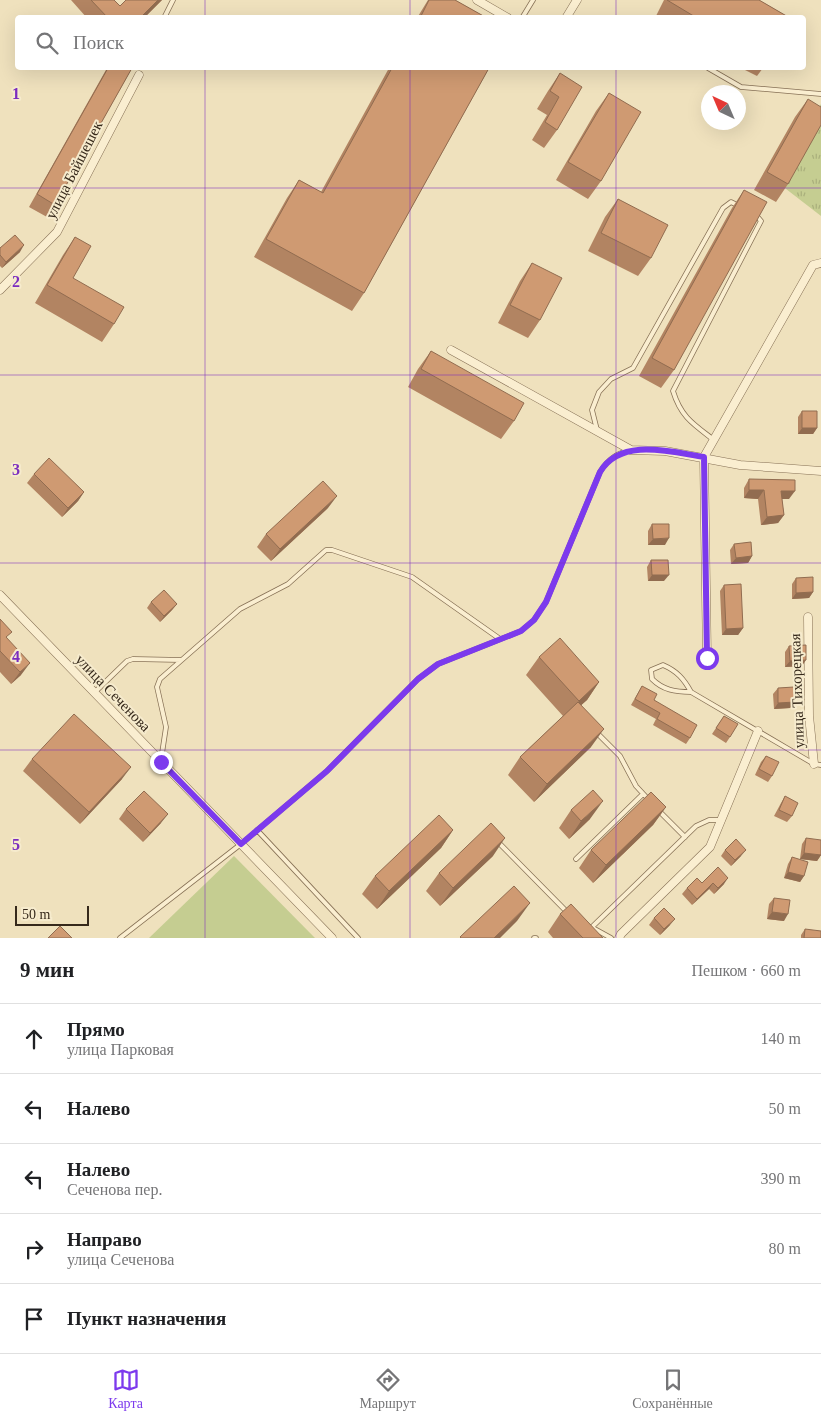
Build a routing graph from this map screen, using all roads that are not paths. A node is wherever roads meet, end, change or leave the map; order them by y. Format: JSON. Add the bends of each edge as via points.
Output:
{"nodes":[{"id":1,"x":173,"y":0,"type":"edge"},
{"id":2,"x":477,"y":0,"type":"edge"},
{"id":3,"x":533,"y":0,"type":"edge"},
{"id":4,"x":577,"y":0,"type":"edge"},
{"id":5,"x":166,"y":15,"type":"edge"},
{"id":6,"x":503,"y":15,"type":"edge"},
{"id":7,"x":524,"y":15,"type":"edge"},
{"id":8,"x":568,"y":15,"type":"edge"},
{"id":9,"x":711,"y":70,"type":"edge"},
{"id":10,"x":139,"y":75,"type":"dead end"},
{"id":11,"x":821,"y":94,"type":"edge"},
{"id":12,"x":744,"y":209,"type":"edge"},
{"id":13,"x":751,"y":212,"type":"edge"},
{"id":14,"x":821,"y":263,"type":"edge"},
{"id":15,"x":0,"y":290,"type":"edge"},
{"id":16,"x":451,"y":350,"type":"dead end"},
{"id":17,"x":598,"y":432,"type":"junction"},
{"id":18,"x":714,"y":440,"type":"junction"},
{"id":19,"x":631,"y":450,"type":"junction"},
{"id":20,"x":704,"y":457,"type":"junction"},
{"id":21,"x":821,"y":470,"type":"edge"},
{"id":22,"x":0,"y":595,"type":"edge"},
{"id":23,"x":808,"y":617,"type":"dead end"},
{"id":24,"x":500,"y":639,"type":"junction"},
{"id":25,"x":707,"y":658,"type":"dead end"},
{"id":26,"x":182,"y":660,"type":"junction"},
{"id":27,"x":691,"y":692,"type":"junction"},
{"id":28,"x":94,"y":694,"type":"junction"},
{"id":29,"x":594,"y":729,"type":"edge"},
{"id":30,"x":758,"y":731,"type":"junction"},
{"id":31,"x":161,"y":762,"type":"junction"},
{"id":32,"x":817,"y":764,"type":"edge"},
{"id":33,"x":643,"y":794,"type":"junction"},
{"id":34,"x":650,"y":801,"type":"edge"},
{"id":35,"x":657,"y":808,"type":"edge"},
{"id":36,"x":722,"y":820,"type":"junction"},
{"id":37,"x":257,"y":830,"type":"junction"},
{"id":38,"x":492,"y":836,"type":"edge"},
{"id":39,"x":684,"y":837,"type":"junction"},
{"id":40,"x":241,"y":844,"type":"junction"},
{"id":41,"x":576,"y":859,"type":"dead end"},
{"id":42,"x":570,"y":914,"type":"edge"},
{"id":43,"x":584,"y":923,"type":"edge"},
{"id":44,"x":592,"y":927,"type":"junction"},
{"id":45,"x":120,"y":938,"type":"edge"},
{"id":46,"x":332,"y":938,"type":"edge"},
{"id":47,"x":358,"y":938,"type":"edge"},
{"id":48,"x":611,"y":938,"type":"edge"},
{"id":49,"x":619,"y":938,"type":"edge"}],
"edges":[{"from":1,"to":5,"type":"lane"},
{"from":2,"to":6,"type":"street"},
{"from":3,"to":7,"type":"lane"},
{"from":4,"to":8,"type":"street"},
{"from":9,"to":11,"type":"lane","via":[[741,87]]},
{"from":10,"to":15,"type":"street","name":"улица Байшешек","via":[[57,232]]},
{"from":12,"to":17,"type":"lane","via":[[730,202],[723,208],[633,368],[611,379],[599,392],[592,410]]},
{"from":13,"to":18,"type":"lane","via":[[761,222],[673,391],[679,409],[688,420]]},
{"from":14,"to":18,"type":"street","via":[[813,265]]},
{"from":16,"to":17,"type":"street"},
{"from":17,"to":19,"type":"street"},
{"from":18,"to":20,"type":"street"},
{"from":19,"to":20,"type":"street"},
{"from":19,"to":24,"type":"lane","via":[[617,454],[606,462],[600,472],[546,602],[534,620],[521,631]]},
{"from":20,"to":21,"type":"street","via":[[740,465]]},
{"from":20,"to":25,"type":"street"},
{"from":22,"to":28,"type":"street","name":"улица Сеченова"},
{"from":23,"to":32,"type":"street","name":"улица Тихорецкая","via":[[809,716]]},
{"from":24,"to":26,"type":"lane","via":[[421,582],[326,550],[288,584],[240,609]]},
{"from":24,"to":37,"type":"lane","via":[[438,664],[418,679],[327,771]]},
{"from":26,"to":28,"type":"lane","via":[[127,661]]},
{"from":26,"to":31,"type":"lane","via":[[160,679],[157,687],[166,727]]},
{"from":27,"to":27,"type":"lane","via":[[675,671],[663,665],[651,670],[652,679],[657,684],[675,692]]},
{"from":27,"to":30,"type":"lane"},
{"from":28,"to":31,"type":"street","name":"улица Сеченова"},
{"from":29,"to":33,"type":"lane","via":[[620,756]]},
{"from":30,"to":32,"type":"lane"},
{"from":30,"to":36,"type":"street"},
{"from":31,"to":40,"type":"street","name":"улица Сеченова"},
{"from":33,"to":34,"type":"lane"},
{"from":33,"to":41,"type":"lane"},
{"from":35,"to":39,"type":"lane"},
{"from":36,"to":39,"type":"lane","via":[[702,822]]},
{"from":36,"to":49,"type":"street","via":[[710,847]]},
{"from":37,"to":40,"type":"lane"},
{"from":37,"to":47,"type":"lane"},
{"from":38,"to":42,"type":"lane"},
{"from":39,"to":44,"type":"lane"},
{"from":40,"to":45,"type":"lane"},
{"from":40,"to":46,"type":"street","name":"улица Сеченова"},
{"from":43,"to":44,"type":"lane"},
{"from":44,"to":48,"type":"lane"}]}
